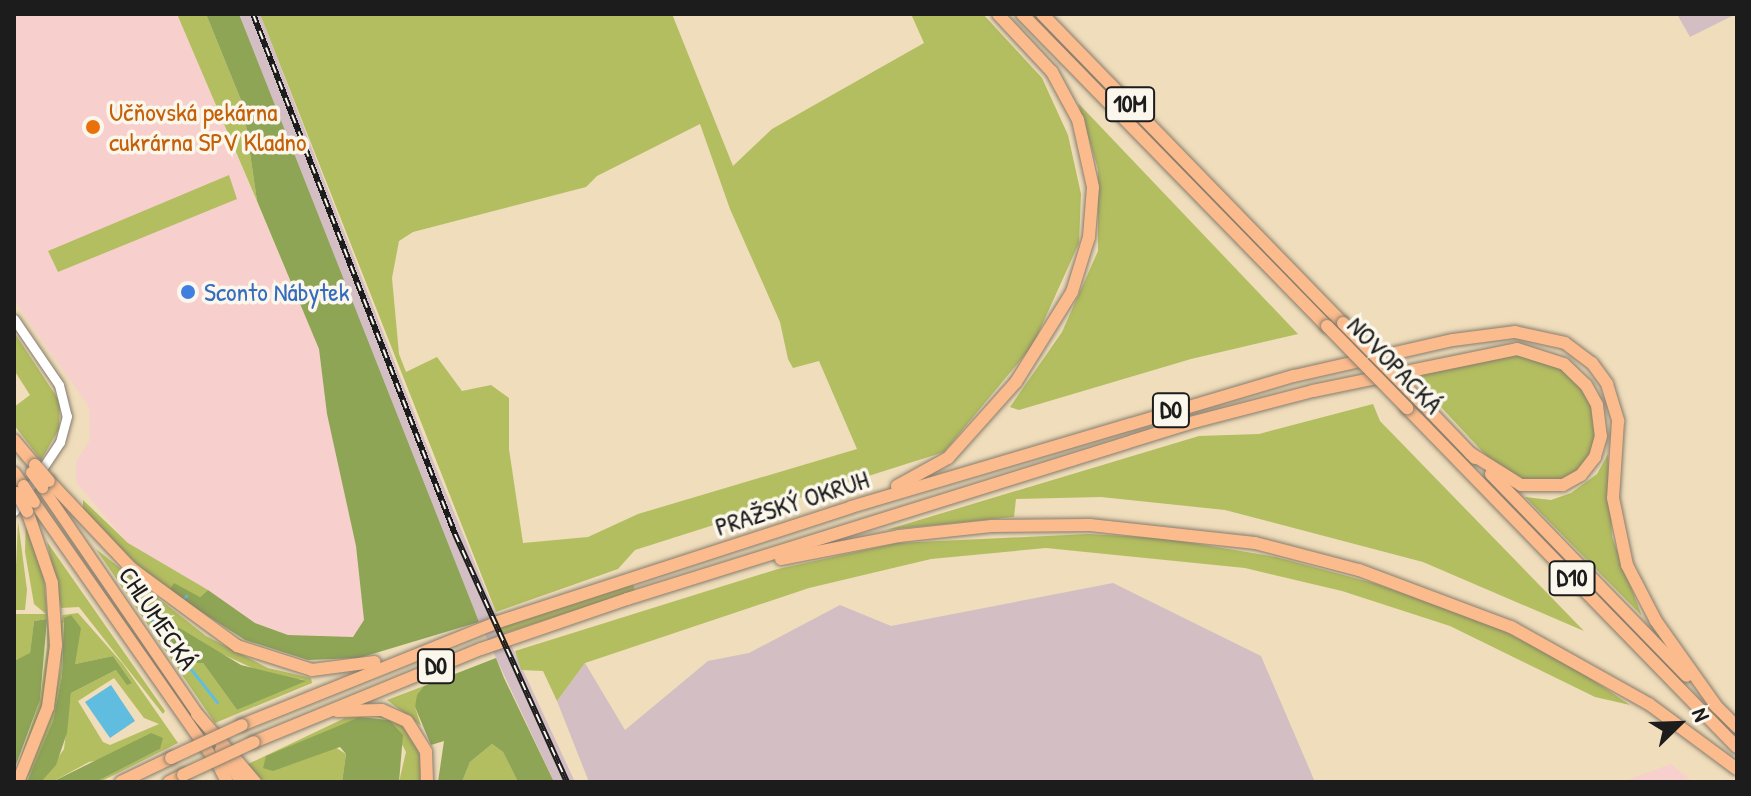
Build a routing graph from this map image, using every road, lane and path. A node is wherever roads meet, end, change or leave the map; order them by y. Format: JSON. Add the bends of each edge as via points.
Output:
{"nodes":[{"id":1,"x":998,"y":14,"type":"edge"},
{"id":2,"x":1022,"y":14,"type":"edge"},
{"id":3,"x":1042,"y":14,"type":"edge"},
{"id":4,"x":14,"y":319,"type":"edge"},
{"id":5,"x":14,"y":440,"type":"edge"},
{"id":6,"x":14,"y":447,"type":"edge"},
{"id":7,"x":1470,"y":453,"type":"junction"},
{"id":8,"x":33,"y":468,"type":"junction"},
{"id":9,"x":14,"y":472,"type":"edge"},
{"id":10,"x":45,"y":484,"type":"junction"},
{"id":11,"x":18,"y":488,"type":"edge"},
{"id":12,"x":851,"y":507,"type":"junction"},
{"id":13,"x":25,"y":508,"type":"edge"},
{"id":14,"x":703,"y":576,"type":"junction"},
{"id":15,"x":412,"y":653,"type":"junction"},
{"id":16,"x":1717,"y":707,"type":"junction"},
{"id":17,"x":197,"y":714,"type":"junction"},
{"id":18,"x":318,"y":714,"type":"junction"},
{"id":19,"x":1737,"y":727,"type":"edge"},
{"id":20,"x":1737,"y":747,"type":"edge"},
{"id":21,"x":1737,"y":769,"type":"edge"},
{"id":22,"x":226,"y":778,"type":"edge"},
{"id":23,"x":175,"y":780,"type":"edge"},
{"id":24,"x":18,"y":782,"type":"edge"},
{"id":25,"x":121,"y":782,"type":"edge"},
{"id":26,"x":241,"y":782,"type":"edge"},
{"id":27,"x":255,"y":782,"type":"edge"},
{"id":28,"x":427,"y":782,"type":"edge"}],
"edges":[{"from":1,"to":12,"type":"highway","via":[[1052,72],[1082,131],[1093,187],[1084,262],[1043,344],[967,441],[912,479]]},
{"from":2,"to":20,"type":"highway","name":"NOVOPACKÁ","number":"D10","bridge":true},
{"from":3,"to":7,"type":"highway","name":"NOVOPACKÁ","number":"10M","bridge":true},
{"from":4,"to":13,"type":"street","via":[[59,385],[67,416],[60,442]]},
{"from":5,"to":8,"type":"highway"},
{"from":6,"to":8,"type":"main road"},
{"from":7,"to":14,"type":"highway","name":"PRAŽSKÝ OKRUH","number":"D0","via":[[1508,479],[1536,489],[1569,483],[1595,457],[1601,428],[1586,385],[1557,359],[1517,349],[1417,367],[1190,423]]},
{"from":7,"to":16,"type":"highway","name":"NOVOPACKÁ","number":"10M"},
{"from":8,"to":10,"type":"highway","bridge":true},
{"from":9,"to":11,"type":"main road"},
{"from":10,"to":15,"type":"highway","via":[[151,585],[246,650],[290,666],[324,670]]},
{"from":10,"to":17,"type":"main road","name":"CHLUMECKÁ"},
{"from":11,"to":13,"type":"highway","bridge":true},
{"from":12,"to":15,"type":"highway","name":"PRAŽSKÝ OKRUH","number":"D0"},
{"from":12,"to":16,"type":"highway","name":"PRAŽSKÝ OKRUH","number":"D0","via":[[1224,395],[1497,332],[1557,339],[1586,357],[1602,375],[1618,421],[1613,498],[1627,565],[1656,621]]},
{"from":13,"to":22,"type":"main road","name":"CHLUMECKÁ"},
{"from":13,"to":24,"type":"highway","via":[[49,569],[56,645],[48,707]]},
{"from":14,"to":18,"type":"highway","name":"PRAŽSKÝ OKRUH","number":"D0","via":[[481,649]]},
{"from":14,"to":21,"type":"highway","via":[[899,536],[991,526],[1104,526],[1255,543],[1389,579],[1511,627],[1649,704]]},
{"from":15,"to":25,"type":"highway","name":"PRAŽSKÝ OKRUH","number":"D0","bridge":true},
{"from":16,"to":19,"type":"highway","name":"NOVOPACKÁ"},
{"from":17,"to":26,"type":"main road","name":"CHLUMECKÁ"},
{"from":17,"to":27,"type":"highway"},
{"from":18,"to":23,"type":"highway","name":"PRAŽSKÝ OKRUH","number":"D0","bridge":true},
{"from":18,"to":28,"type":"highway","via":[[371,708],[402,718],[424,745]]}]}
